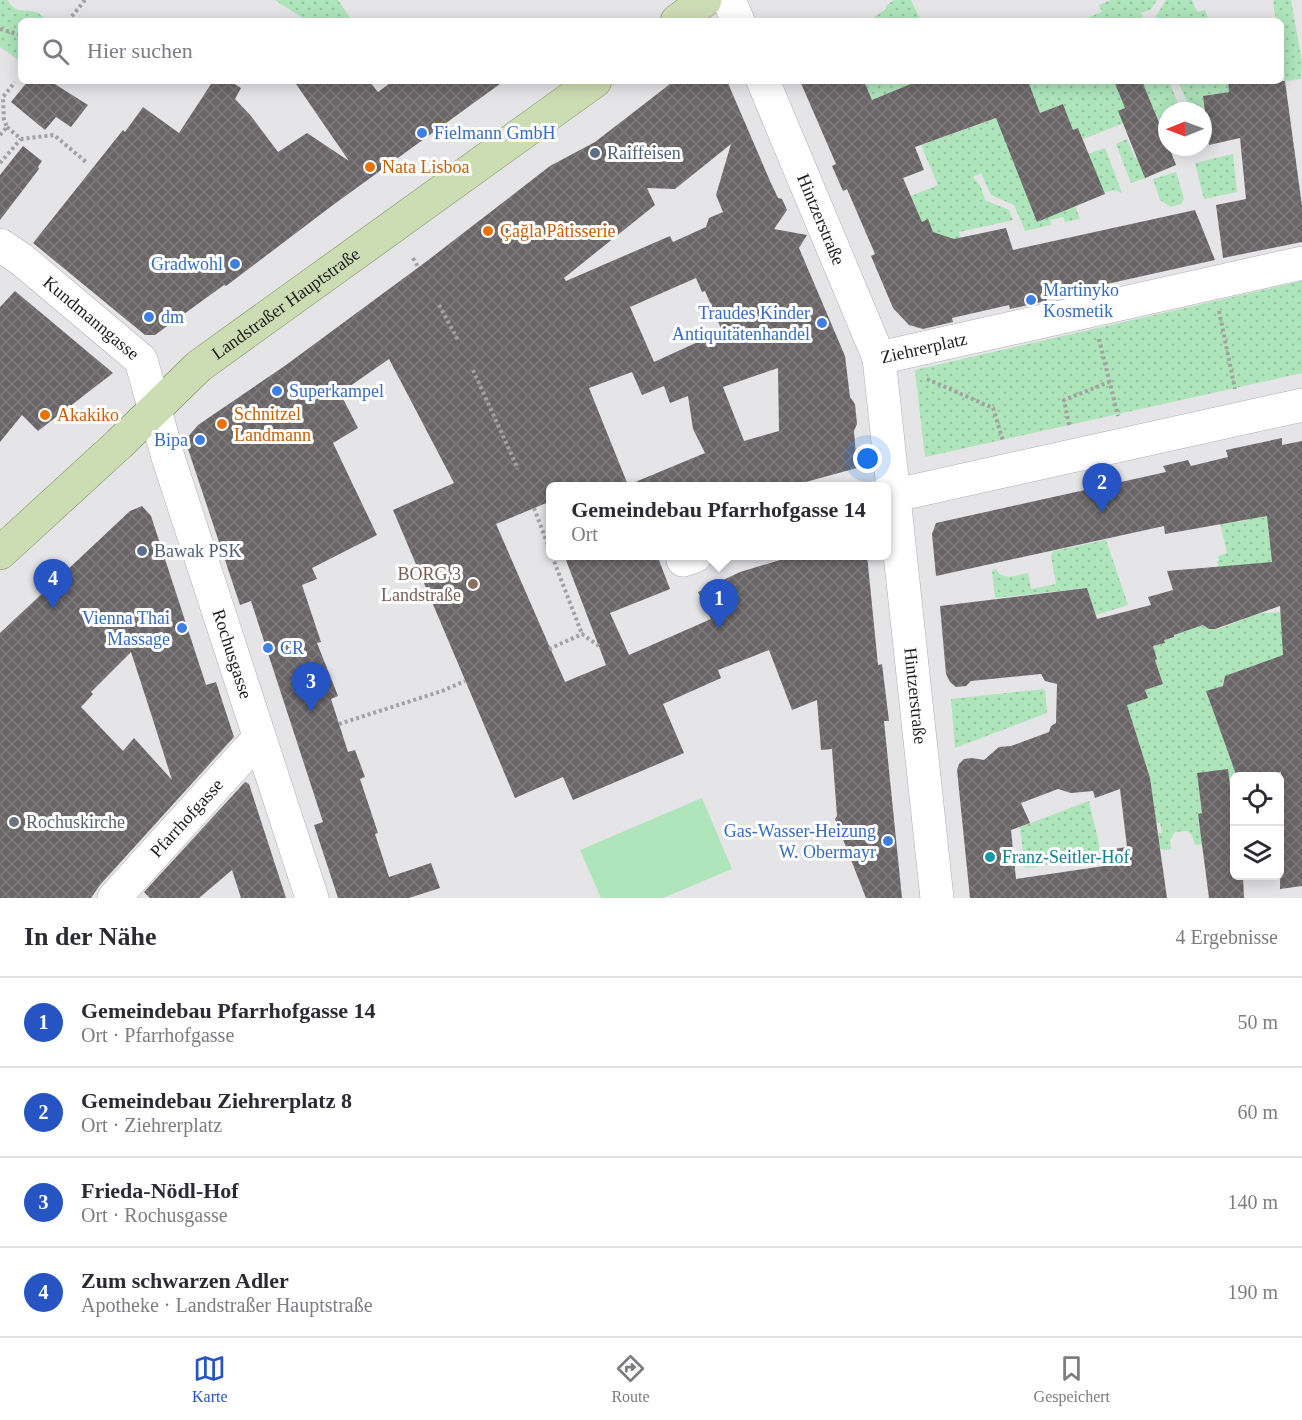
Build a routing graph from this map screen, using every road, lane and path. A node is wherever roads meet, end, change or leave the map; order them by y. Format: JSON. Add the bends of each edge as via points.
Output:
{"nodes":[{"id":1,"x":85,"y":0,"type":"edge"},
{"id":2,"x":705,"y":0,"type":"edge"},
{"id":3,"x":729,"y":0,"type":"edge"},
{"id":4,"x":70,"y":18,"type":"edge"},
{"id":5,"x":681,"y":18,"type":"edge"},
{"id":6,"x":737,"y":18,"type":"edge"},
{"id":7,"x":0,"y":28,"type":"edge"},
{"id":8,"x":18,"y":34,"type":"edge"},
{"id":9,"x":15,"y":82,"type":"dead end"},
{"id":10,"x":591,"y":84,"type":"edge"},
{"id":11,"x":764,"y":84,"type":"edge"},
{"id":12,"x":7,"y":127,"type":"junction"},
{"id":13,"x":0,"y":135,"type":"edge"},
{"id":14,"x":21,"y":139,"type":"junction"},
{"id":15,"x":86,"y":162,"type":"dead end"},
{"id":16,"x":0,"y":163,"type":"edge"},
{"id":17,"x":0,"y":245,"type":"edge"},
{"id":18,"x":412,"y":258,"type":"dead end"},
{"id":19,"x":1302,"y":263,"type":"edge"},
{"id":20,"x":418,"y":267,"type":"dead end"},
{"id":21,"x":1214,"y":284,"type":"junction"},
{"id":22,"x":440,"y":305,"type":"dead end"},
{"id":23,"x":1091,"y":309,"type":"junction"},
{"id":24,"x":458,"y":340,"type":"dead end"},
{"id":25,"x":879,"y":358,"type":"junction"},
{"id":26,"x":473,"y":370,"type":"dead end"},
{"id":27,"x":921,"y":376,"type":"dead end"},
{"id":28,"x":1109,"y":382,"type":"junction"},
{"id":29,"x":1236,"y":392,"type":"dead end"},
{"id":30,"x":1302,"y":405,"type":"edge"},
{"id":31,"x":155,"y":409,"type":"junction"},
{"id":32,"x":1119,"y":419,"type":"dead end"},
{"id":33,"x":1070,"y":430,"type":"dead end"},
{"id":34,"x":1004,"y":444,"type":"dead end"},
{"id":35,"x":518,"y":469,"type":"dead end"},
{"id":36,"x":890,"y":482,"type":"edge"},
{"id":37,"x":891,"y":496,"type":"edge"},
{"id":38,"x":534,"y":508,"type":"dead end"},
{"id":39,"x":546,"y":540,"type":"edge"},
{"id":40,"x":0,"y":553,"type":"edge"},
{"id":41,"x":553,"y":560,"type":"edge"},
{"id":42,"x":582,"y":634,"type":"junction"},
{"id":43,"x":599,"y":646,"type":"dead end"},
{"id":44,"x":549,"y":650,"type":"dead end"},
{"id":45,"x":465,"y":681,"type":"dead end"},
{"id":46,"x":339,"y":724,"type":"dead end"},
{"id":47,"x":259,"y":738,"type":"junction"},
{"id":48,"x":114,"y":898,"type":"edge"},
{"id":49,"x":312,"y":898,"type":"edge"},
{"id":50,"x":937,"y":898,"type":"edge"}],
"edges":[{"from":1,"to":4,"type":"path"},
{"from":2,"to":5,"type":"main road"},
{"from":3,"to":6,"type":"street"},
{"from":7,"to":8,"type":"path"},
{"from":9,"to":12,"type":"path","via":[[3,97]]},
{"from":10,"to":31,"type":"main road","name":"Landstraßer Hauptstraße","via":[[199,366]]},
{"from":11,"to":25,"type":"street","name":"Hintzerstraße"},
{"from":12,"to":13,"type":"path"},
{"from":12,"to":14,"type":"path"},
{"from":14,"to":15,"type":"path","via":[[54,135]]},
{"from":14,"to":16,"type":"path"},
{"from":17,"to":31,"type":"street","name":"Kundmanngasse","via":[[141,360]]},
{"from":18,"to":20,"type":"path"},
{"from":19,"to":21,"type":"street","name":"Ziehrerplatz"},
{"from":21,"to":23,"type":"street","name":"Ziehrerplatz"},
{"from":21,"to":29,"type":"path"},
{"from":22,"to":24,"type":"path"},
{"from":23,"to":25,"type":"street","name":"Ziehrerplatz"},
{"from":23,"to":28,"type":"path"},
{"from":25,"to":36,"type":"street","name":"Ziehrerplatz"},
{"from":26,"to":35,"type":"path"},
{"from":27,"to":34,"type":"path","via":[[993,408]]},
{"from":28,"to":32,"type":"path"},
{"from":28,"to":33,"type":"path","via":[[1064,400]]},
{"from":30,"to":37,"type":"street"},
{"from":31,"to":40,"type":"main road","name":"Landstraßer Hauptstraße"},
{"from":31,"to":47,"type":"street","name":"Rochusgasse"},
{"from":37,"to":50,"type":"street","name":"Hintzerstraße"},
{"from":38,"to":39,"type":"path"},
{"from":41,"to":42,"type":"path"},
{"from":42,"to":43,"type":"path"},
{"from":42,"to":44,"type":"path"},
{"from":45,"to":46,"type":"path"},
{"from":47,"to":48,"type":"street","name":"Pfarrhofgasse"},
{"from":47,"to":49,"type":"street","name":"Rochusgasse"}]}
